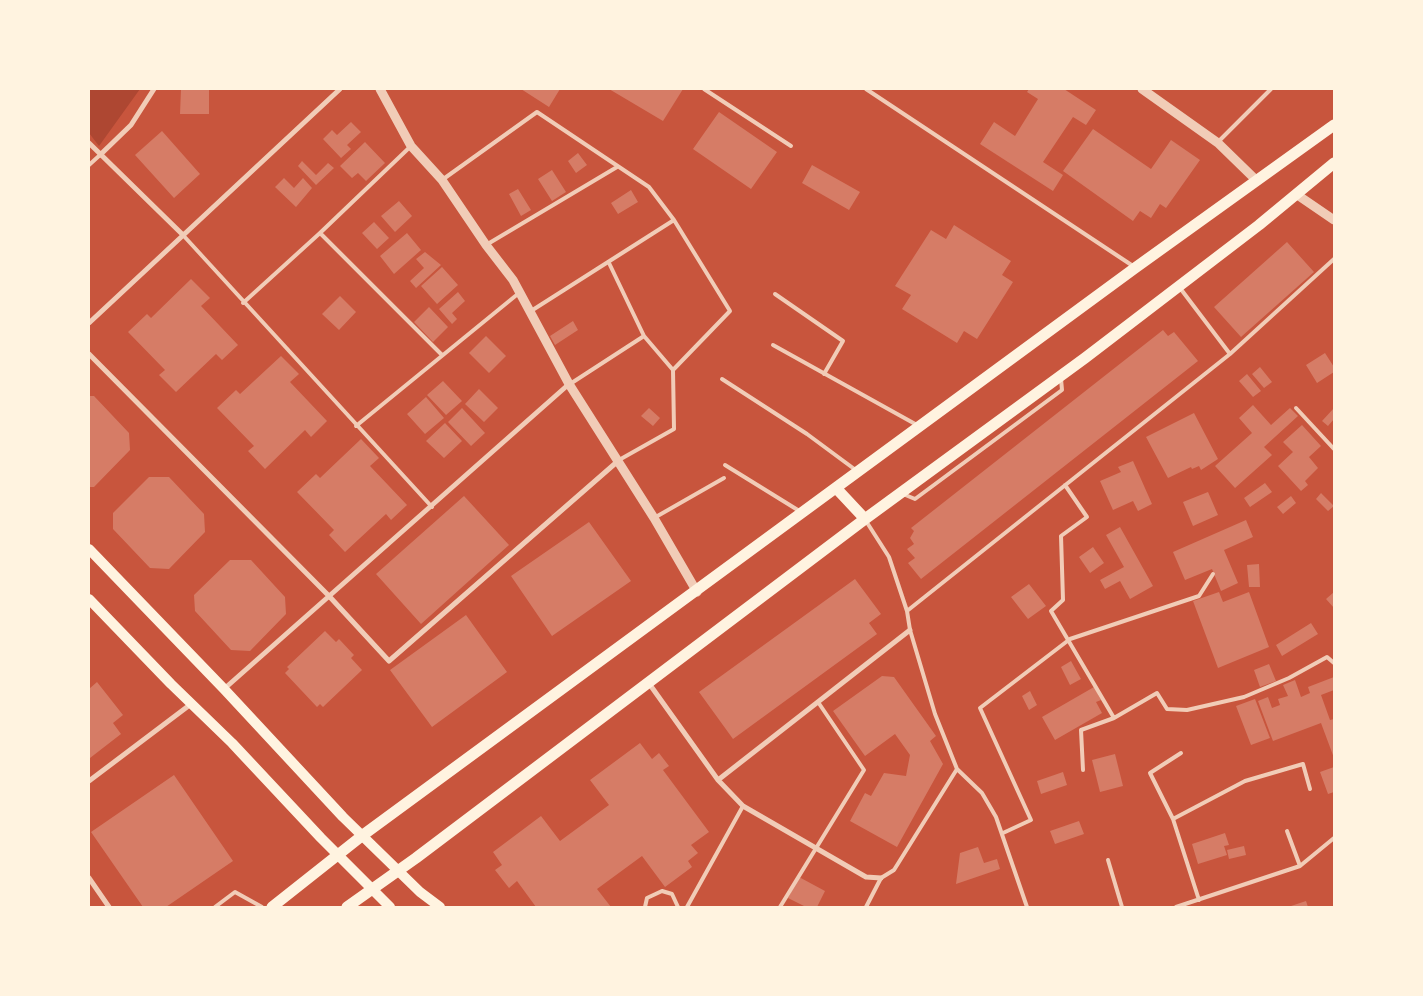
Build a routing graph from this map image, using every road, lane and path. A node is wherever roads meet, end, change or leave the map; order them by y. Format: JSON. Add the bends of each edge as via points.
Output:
{"nodes":[{"id":1,"x":154,"y":89,"type":"edge"},
{"id":2,"x":340,"y":89,"type":"edge"},
{"id":3,"x":380,"y":89,"type":"edge"},
{"id":4,"x":704,"y":89,"type":"edge"},
{"id":5,"x":866,"y":89,"type":"edge"},
{"id":6,"x":1142,"y":89,"type":"edge"},
{"id":7,"x":1270,"y":89,"type":"edge"},
{"id":8,"x":1334,"y":125,"type":"edge"},
{"id":9,"x":1218,"y":142,"type":"junction"},
{"id":10,"x":89,"y":143,"type":"edge"},
{"id":11,"x":411,"y":146,"type":"junction"},
{"id":12,"x":791,"y":146,"type":"dead end"},
{"id":13,"x":100,"y":155,"type":"junction"},
{"id":14,"x":1334,"y":162,"type":"edge"},
{"id":15,"x":89,"y":165,"type":"edge"},
{"id":16,"x":617,"y":167,"type":"junction"},
{"id":17,"x":442,"y":180,"type":"junction"},
{"id":18,"x":1257,"y":181,"type":"junction"},
{"id":19,"x":1296,"y":194,"type":"junction"},
{"id":20,"x":674,"y":220,"type":"junction"},
{"id":21,"x":1334,"y":220,"type":"edge"},
{"id":22,"x":182,"y":234,"type":"junction"},
{"id":23,"x":320,"y":234,"type":"junction"},
{"id":24,"x":486,"y":245,"type":"junction"},
{"id":25,"x":1334,"y":259,"type":"edge"},
{"id":26,"x":609,"y":263,"type":"junction"},
{"id":27,"x":1135,"y":268,"type":"junction"},
{"id":28,"x":1178,"y":286,"type":"junction"},
{"id":29,"x":521,"y":292,"type":"junction"},
{"id":30,"x":774,"y":294,"type":"dead end"},
{"id":31,"x":243,"y":303,"type":"junction"},
{"id":32,"x":531,"y":311,"type":"junction"},
{"id":33,"x":89,"y":323,"type":"edge"},
{"id":34,"x":644,"y":336,"type":"junction"},
{"id":35,"x":773,"y":345,"type":"dead end"},
{"id":36,"x":89,"y":354,"type":"edge"},
{"id":37,"x":1230,"y":354,"type":"junction"},
{"id":38,"x":442,"y":355,"type":"junction"},
{"id":39,"x":673,"y":370,"type":"junction"},
{"id":40,"x":824,"y":374,"type":"junction"},
{"id":41,"x":722,"y":379,"type":"dead end"},
{"id":42,"x":569,"y":384,"type":"junction"},
{"id":43,"x":1296,"y":408,"type":"dead end"},
{"id":44,"x":356,"y":426,"type":"junction"},
{"id":45,"x":922,"y":427,"type":"junction"},
{"id":46,"x":1334,"y":449,"type":"edge"},
{"id":47,"x":618,"y":461,"type":"junction"},
{"id":48,"x":725,"y":464,"type":"dead end"},
{"id":49,"x":859,"y":472,"type":"junction"},
{"id":50,"x":724,"y":478,"type":"dead end"},
{"id":51,"x":1065,"y":485,"type":"junction"},
{"id":52,"x":836,"y":488,"type":"junction"},
{"id":53,"x":432,"y":507,"type":"junction"},
{"id":54,"x":803,"y":513,"type":"junction"},
{"id":55,"x":654,"y":518,"type":"junction"},
{"id":56,"x":865,"y":519,"type":"junction"},
{"id":57,"x":89,"y":549,"type":"edge"},
{"id":58,"x":1213,"y":574,"type":"dead end"},
{"id":59,"x":697,"y":592,"type":"junction"},
{"id":60,"x":329,"y":596,"type":"junction"},
{"id":61,"x":89,"y":599,"type":"edge"},
{"id":62,"x":907,"y":611,"type":"junction"},
{"id":63,"x":910,"y":630,"type":"junction"},
{"id":64,"x":1070,"y":640,"type":"junction"},
{"id":65,"x":1334,"y":663,"type":"edge"},
{"id":66,"x":648,"y":682,"type":"junction"},
{"id":67,"x":224,"y":689,"type":"junction"},
{"id":68,"x":818,"y":702,"type":"junction"},
{"id":69,"x":191,"y":704,"type":"junction"},
{"id":70,"x":1114,"y":718,"type":"junction"},
{"id":71,"x":1181,"y":753,"type":"dead end"},
{"id":72,"x":957,"y":769,"type":"junction"},
{"id":73,"x":1083,"y":770,"type":"dead end"},
{"id":74,"x":718,"y":780,"type":"junction"},
{"id":75,"x":89,"y":781,"type":"edge"},
{"id":76,"x":1310,"y":789,"type":"dead end"},
{"id":77,"x":743,"y":806,"type":"junction"},
{"id":78,"x":1173,"y":819,"type":"junction"},
{"id":79,"x":1287,"y":831,"type":"dead end"},
{"id":80,"x":1003,"y":834,"type":"junction"},
{"id":81,"x":363,"y":836,"type":"junction"},
{"id":82,"x":1334,"y":838,"type":"edge"},
{"id":83,"x":815,"y":849,"type":"junction"},
{"id":84,"x":338,"y":855,"type":"junction"},
{"id":85,"x":1108,"y":860,"type":"dead end"},
{"id":86,"x":1300,"y":866,"type":"junction"},
{"id":87,"x":399,"y":870,"type":"junction"},
{"id":88,"x":89,"y":878,"type":"edge"},
{"id":89,"x":881,"y":878,"type":"junction"},
{"id":90,"x":372,"y":889,"type":"junction"},
{"id":91,"x":1199,"y":900,"type":"junction"},
{"id":92,"x":109,"y":907,"type":"edge"},
{"id":93,"x":215,"y":907,"type":"edge"},
{"id":94,"x":262,"y":907,"type":"edge"},
{"id":95,"x":272,"y":907,"type":"edge"},
{"id":96,"x":347,"y":907,"type":"edge"},
{"id":97,"x":390,"y":907,"type":"edge"},
{"id":98,"x":440,"y":907,"type":"edge"},
{"id":99,"x":645,"y":907,"type":"edge"},
{"id":100,"x":678,"y":907,"type":"edge"},
{"id":101,"x":687,"y":907,"type":"edge"},
{"id":102,"x":780,"y":907,"type":"edge"},
{"id":103,"x":866,"y":907,"type":"edge"},
{"id":104,"x":1027,"y":907,"type":"edge"},
{"id":105,"x":1122,"y":907,"type":"edge"},
{"id":106,"x":1176,"y":907,"type":"edge"}],
"edges":[{"from":1,"to":13,"type":"street","via":[[131,124]]},
{"from":2,"to":22,"type":"street"},
{"from":3,"to":11,"type":"street"},
{"from":4,"to":12,"type":"lane"},
{"from":5,"to":27,"type":"lane"},
{"from":6,"to":9,"type":"street"},
{"from":7,"to":9,"type":"lane"},
{"from":8,"to":18,"type":"main road"},
{"from":9,"to":18,"type":"street"},
{"from":10,"to":13,"type":"street"},
{"from":11,"to":17,"type":"street"},
{"from":11,"to":23,"type":"lane"},
{"from":13,"to":15,"type":"lane"},
{"from":13,"to":22,"type":"street"},
{"from":14,"to":19,"type":"main road"},
{"from":16,"to":17,"type":"lane","via":[[537,112]]},
{"from":16,"to":20,"type":"lane","via":[[649,187]]},
{"from":16,"to":24,"type":"lane"},
{"from":17,"to":24,"type":"street"},
{"from":18,"to":27,"type":"main road"},
{"from":19,"to":21,"type":"street"},
{"from":19,"to":28,"type":"main road"},
{"from":20,"to":26,"type":"lane"},
{"from":20,"to":39,"type":"lane","via":[[730,311]]},
{"from":22,"to":31,"type":"lane"},
{"from":22,"to":33,"type":"street"},
{"from":23,"to":31,"type":"lane"},
{"from":23,"to":38,"type":"lane"},
{"from":24,"to":29,"type":"street"},
{"from":25,"to":37,"type":"lane"},
{"from":26,"to":32,"type":"lane"},
{"from":26,"to":34,"type":"lane"},
{"from":27,"to":45,"type":"main road"},
{"from":28,"to":37,"type":"lane"},
{"from":28,"to":56,"type":"main road"},
{"from":29,"to":32,"type":"street"},
{"from":29,"to":38,"type":"lane"},
{"from":30,"to":40,"type":"lane","via":[[843,341]]},
{"from":31,"to":44,"type":"lane"},
{"from":32,"to":42,"type":"street"},
{"from":34,"to":39,"type":"lane"},
{"from":34,"to":42,"type":"lane"},
{"from":35,"to":40,"type":"lane"},
{"from":36,"to":60,"type":"street"},
{"from":37,"to":51,"type":"lane"},
{"from":38,"to":44,"type":"lane"},
{"from":39,"to":47,"type":"lane","via":[[674,429]]},
{"from":40,"to":45,"type":"lane"},
{"from":41,"to":49,"type":"lane"},
{"from":42,"to":47,"type":"street"},
{"from":42,"to":53,"type":"street"},
{"from":43,"to":46,"type":"lane"},
{"from":44,"to":53,"type":"lane"},
{"from":45,"to":49,"type":"main road"},
{"from":47,"to":55,"type":"street"},
{"from":47,"to":60,"type":"street","via":[[389,662]]},
{"from":48,"to":54,"type":"lane"},
{"from":49,"to":52,"type":"main road"},
{"from":50,"to":55,"type":"lane"},
{"from":51,"to":62,"type":"lane"},
{"from":51,"to":64,"type":"lane","via":[[1087,517],[1061,536],[1063,600],[1051,611]]},
{"from":52,"to":54,"type":"main road"},
{"from":52,"to":56,"type":"main road"},
{"from":53,"to":60,"type":"street"},
{"from":54,"to":59,"type":"main road"},
{"from":55,"to":59,"type":"street"},
{"from":56,"to":62,"type":"lane","via":[[889,558]]},
{"from":56,"to":66,"type":"main road"},
{"from":57,"to":67,"type":"main road"},
{"from":58,"to":64,"type":"lane","via":[[1199,596]]},
{"from":59,"to":81,"type":"main road"},
{"from":60,"to":67,"type":"street"},
{"from":61,"to":69,"type":"main road"},
{"from":62,"to":63,"type":"lane"},
{"from":63,"to":68,"type":"street"},
{"from":63,"to":72,"type":"lane","via":[[935,714]]},
{"from":64,"to":70,"type":"lane"},
{"from":64,"to":80,"type":"lane","via":[[980,708],[1031,820]]},
{"from":65,"to":70,"type":"lane","via":[[1328,656],[1289,678],[1244,697],[1187,710],[1167,709],[1157,693]]},
{"from":66,"to":74,"type":"street"},
{"from":66,"to":87,"type":"main road"},
{"from":67,"to":81,"type":"main road"},
{"from":68,"to":74,"type":"street"},
{"from":68,"to":83,"type":"lane","via":[[864,770]]},
{"from":69,"to":75,"type":"street"},
{"from":69,"to":84,"type":"main road","via":[[232,742]]},
{"from":70,"to":73,"type":"lane","via":[[1081,730]]},
{"from":71,"to":78,"type":"lane","via":[[1150,773]]},
{"from":72,"to":80,"type":"lane","via":[[982,793]]},
{"from":72,"to":89,"type":"lane","via":[[894,870]]},
{"from":74,"to":77,"type":"street"},
{"from":76,"to":78,"type":"lane","via":[[1303,764],[1245,781]]},
{"from":77,"to":83,"type":"street"},
{"from":77,"to":101,"type":"lane"},
{"from":78,"to":91,"type":"lane"},
{"from":79,"to":86,"type":"lane"},
{"from":80,"to":104,"type":"lane"},
{"from":81,"to":84,"type":"main road"},
{"from":81,"to":87,"type":"main road"},
{"from":82,"to":86,"type":"lane"},
{"from":83,"to":89,"type":"street","via":[[866,877]]},
{"from":83,"to":102,"type":"lane"},
{"from":84,"to":90,"type":"main road"},
{"from":84,"to":95,"type":"main road"},
{"from":85,"to":105,"type":"lane"},
{"from":86,"to":91,"type":"lane"},
{"from":87,"to":90,"type":"main road"},
{"from":87,"to":98,"type":"main road"},
{"from":88,"to":92,"type":"street"},
{"from":89,"to":103,"type":"lane"},
{"from":90,"to":96,"type":"main road"},
{"from":90,"to":97,"type":"main road"},
{"from":91,"to":106,"type":"lane"},
{"from":93,"to":94,"type":"lane","via":[[235,892]]},
{"from":99,"to":100,"type":"lane","via":[[647,898],[662,891],[672,894]]}]}
